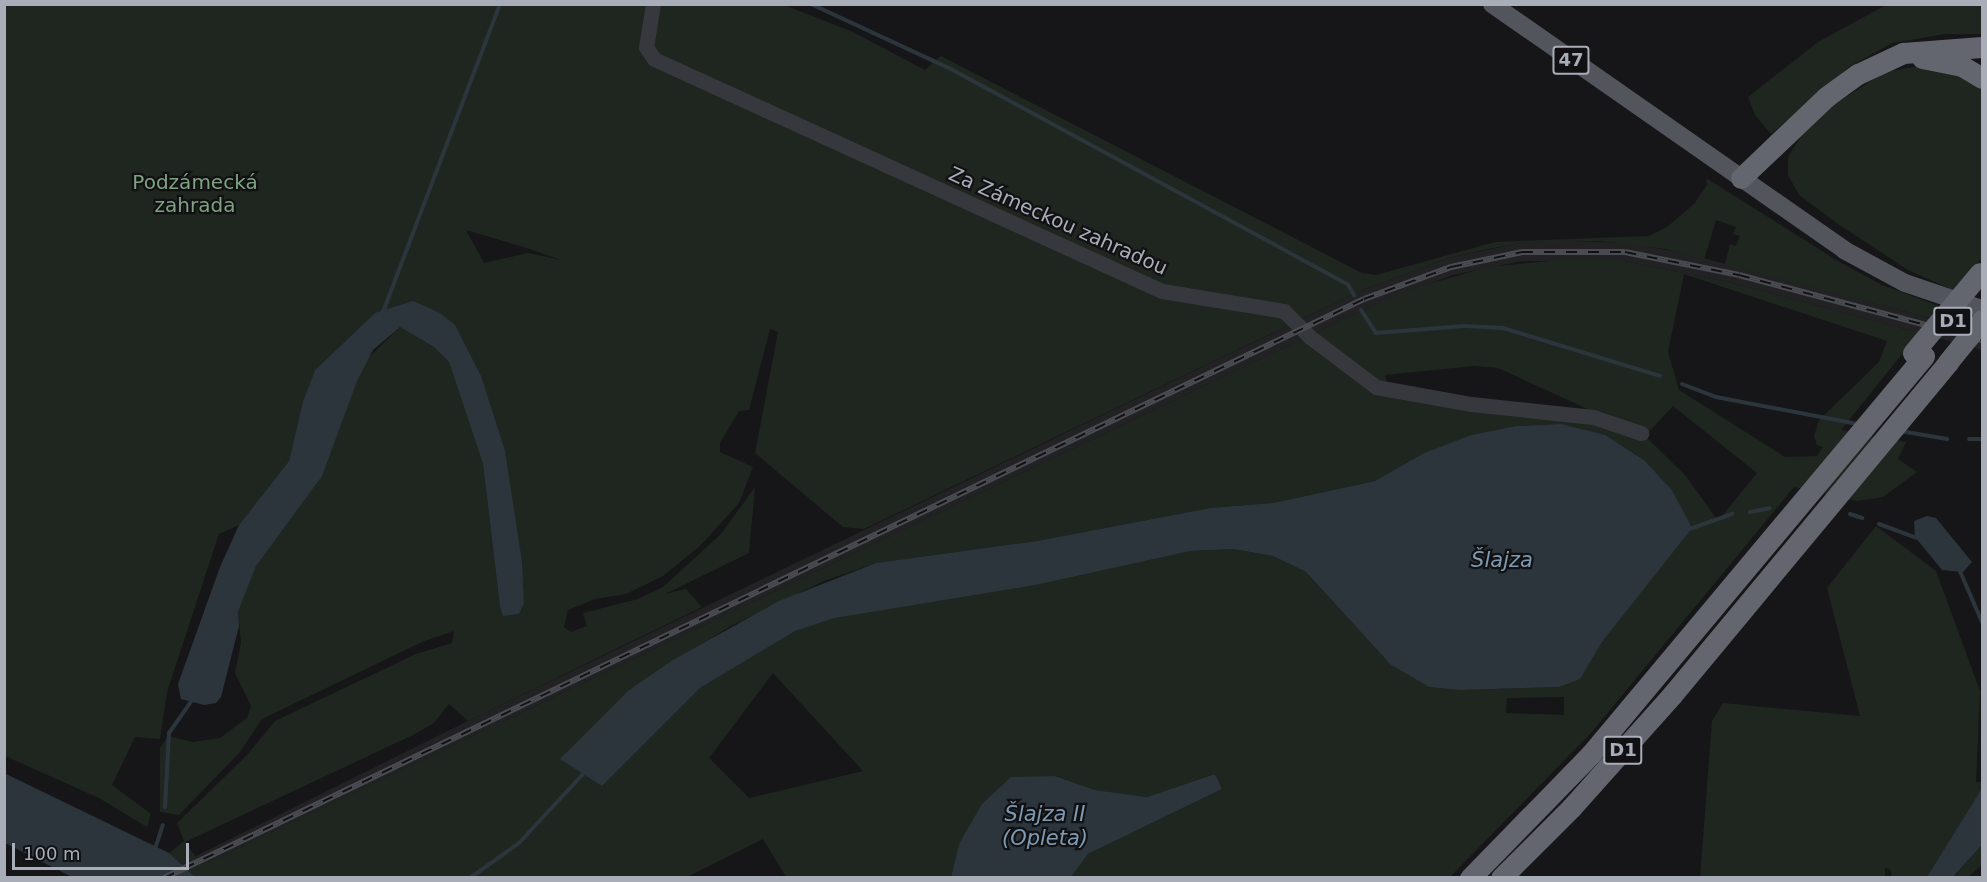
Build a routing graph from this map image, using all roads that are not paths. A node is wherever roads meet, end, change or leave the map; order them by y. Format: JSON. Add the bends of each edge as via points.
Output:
{"nodes":[{"id":1,"x":653,"y":4,"type":"edge"},
{"id":2,"x":1492,"y":4,"type":"edge"},
{"id":3,"x":1983,"y":47,"type":"edge"},
{"id":4,"x":1875,"y":65,"type":"junction"},
{"id":5,"x":1983,"y":78,"type":"edge"},
{"id":6,"x":1741,"y":178,"type":"junction"},
{"id":7,"x":1982,"y":276,"type":"edge"},
{"id":8,"x":1983,"y":309,"type":"edge"},
{"id":9,"x":1983,"y":320,"type":"edge"},
{"id":10,"x":1983,"y":336,"type":"edge"},
{"id":11,"x":1953,"y":364,"type":"junction"},
{"id":12,"x":1641,"y":433,"type":"dead end"},
{"id":13,"x":1470,"y":878,"type":"edge"},
{"id":14,"x":1501,"y":878,"type":"edge"}],
"edges":[{"from":1,"to":12,"type":"street","name":"Za Zámeckou zahradou","via":[[646,47],[654,59],[1162,291],[1284,311],[1310,337],[1376,387],[1471,404],[1593,417]]},
{"from":2,"to":6,"type":"main road","number":"47"},
{"from":3,"to":4,"type":"highway","via":[[1918,50]]},
{"from":4,"to":5,"type":"highway","via":[[1903,58],[1935,59],[1962,66]]},
{"from":4,"to":6,"type":"highway","via":[[1826,97]]},
{"from":6,"to":8,"type":"main road","number":"47","via":[[1859,258],[1920,289]]},
{"from":7,"to":13,"type":"highway","number":"D1","via":[[1591,754]]},
{"from":9,"to":11,"type":"highway","number":"D1","bridge":true},
{"from":10,"to":11,"type":"highway"},
{"from":11,"to":14,"type":"highway","number":"D1","via":[[1609,766]]}]}
